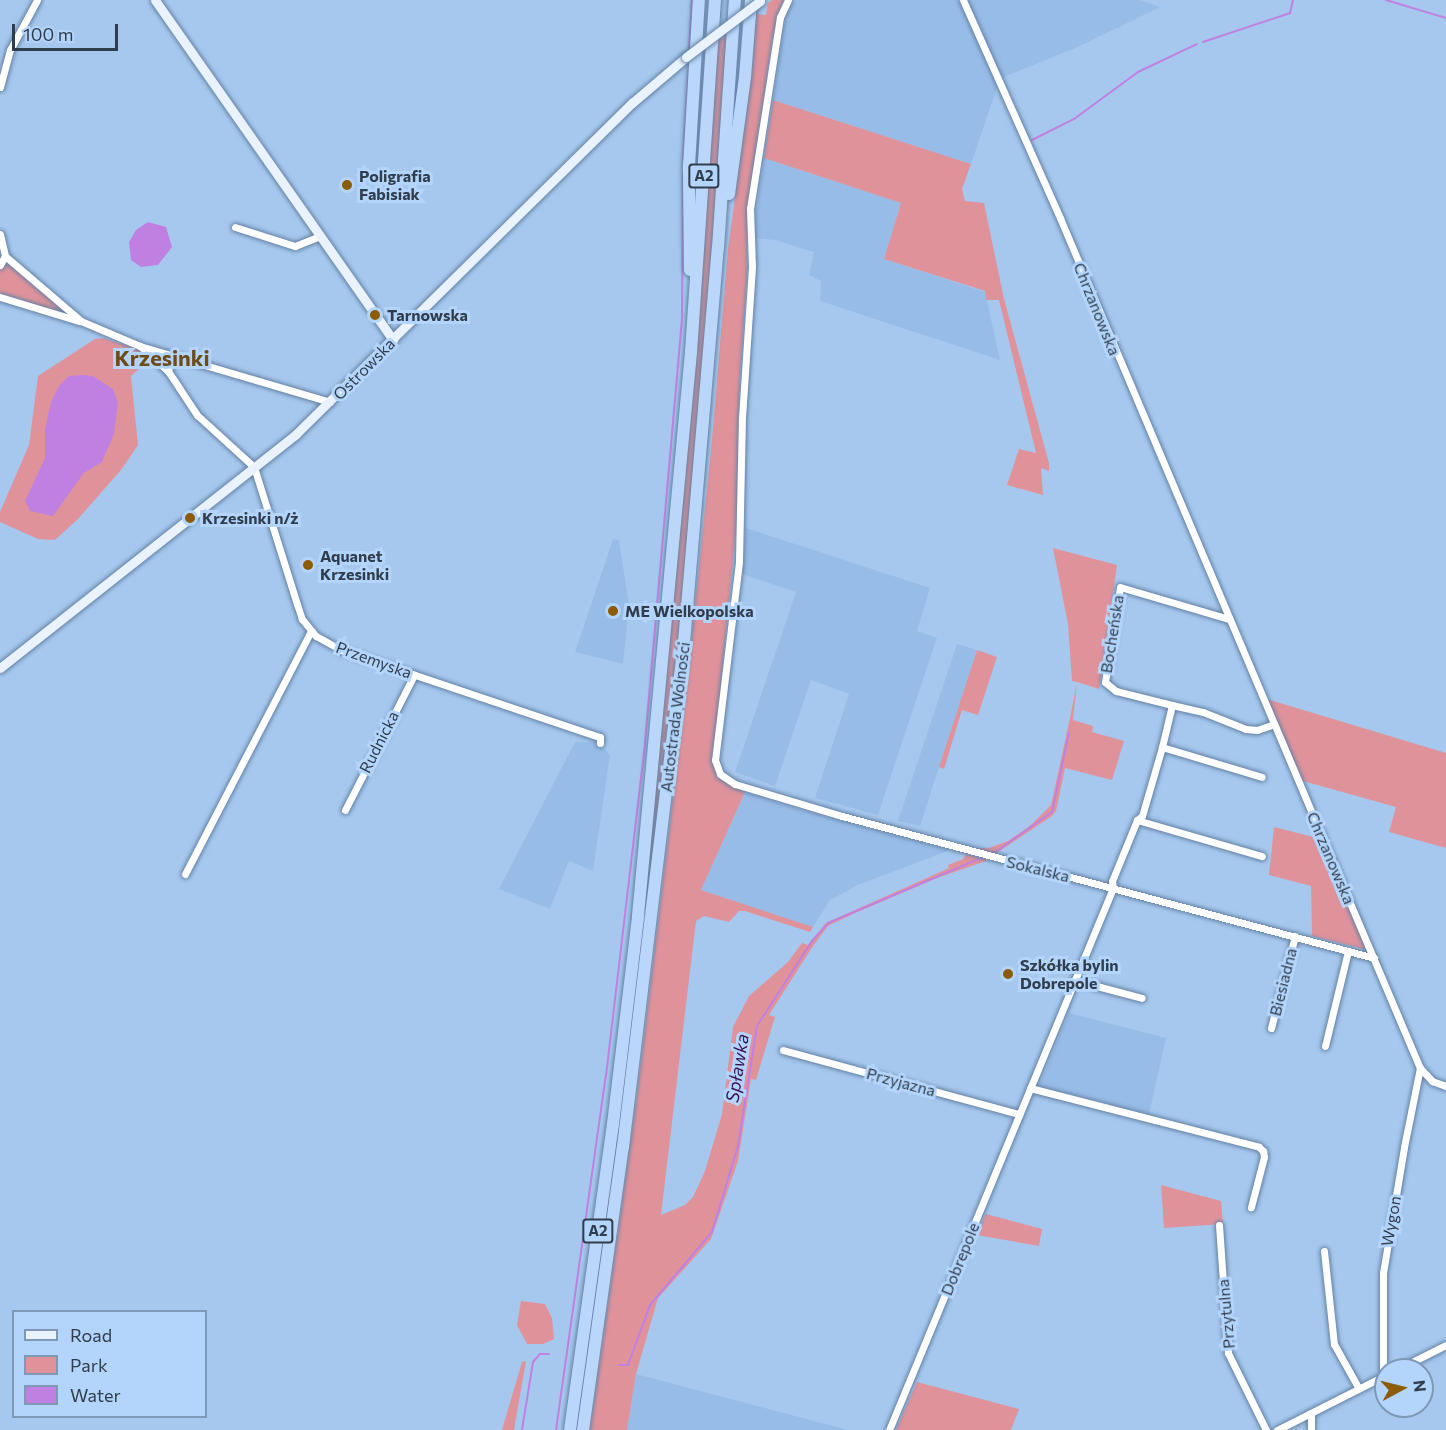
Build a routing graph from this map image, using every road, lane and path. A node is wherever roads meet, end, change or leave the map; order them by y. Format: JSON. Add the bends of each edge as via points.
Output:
{"nodes":[{"id":1,"x":37,"y":0,"type":"edge"},
{"id":2,"x":155,"y":0,"type":"edge"},
{"id":3,"x":699,"y":0,"type":"edge"},
{"id":4,"x":715,"y":0,"type":"edge"},
{"id":5,"x":735,"y":0,"type":"edge"},
{"id":6,"x":758,"y":0,"type":"edge"},
{"id":7,"x":788,"y":0,"type":"edge"},
{"id":8,"x":963,"y":0,"type":"edge"},
{"id":9,"x":0,"y":87,"type":"edge"},
{"id":10,"x":236,"y":227,"type":"dead end"},
{"id":11,"x":0,"y":234,"type":"edge"},
{"id":12,"x":320,"y":236,"type":"junction"},
{"id":13,"x":718,"y":248,"type":"junction"},
{"id":14,"x":5,"y":256,"type":"junction"},
{"id":15,"x":0,"y":265,"type":"edge"},
{"id":16,"x":0,"y":297,"type":"edge"},
{"id":17,"x":81,"y":321,"type":"junction"},
{"id":18,"x":393,"y":340,"type":"junction"},
{"id":19,"x":140,"y":346,"type":"junction"},
{"id":20,"x":691,"y":352,"type":"junction"},
{"id":21,"x":176,"y":356,"type":"junction"},
{"id":22,"x":168,"y":371,"type":"junction"},
{"id":23,"x":330,"y":402,"type":"junction"},
{"id":24,"x":254,"y":467,"type":"junction"},
{"id":25,"x":1229,"y":619,"type":"junction"},
{"id":26,"x":311,"y":631,"type":"junction"},
{"id":27,"x":0,"y":668,"type":"edge"},
{"id":28,"x":414,"y":675,"type":"junction"},
{"id":29,"x":1172,"y":705,"type":"junction"},
{"id":30,"x":1274,"y":724,"type":"junction"},
{"id":31,"x":600,"y":743,"type":"dead end"},
{"id":32,"x":1162,"y":747,"type":"junction"},
{"id":33,"x":1262,"y":777,"type":"dead end"},
{"id":34,"x":345,"y":810,"type":"dead end"},
{"id":35,"x":1137,"y":820,"type":"junction"},
{"id":36,"x":1262,"y":856,"type":"dead end"},
{"id":37,"x":184,"y":874,"type":"dead end"},
{"id":38,"x":1113,"y":888,"type":"junction"},
{"id":39,"x":1295,"y":936,"type":"junction"},
{"id":40,"x":1348,"y":951,"type":"junction"},
{"id":41,"x":1374,"y":958,"type":"junction"},
{"id":42,"x":1074,"y":980,"type":"junction"},
{"id":43,"x":1142,"y":998,"type":"dead end"},
{"id":44,"x":1271,"y":1028,"type":"dead end"},
{"id":45,"x":1325,"y":1046,"type":"dead end"},
{"id":46,"x":783,"y":1050,"type":"dead end"},
{"id":47,"x":1420,"y":1068,"type":"junction"},
{"id":48,"x":1446,"y":1086,"type":"edge"},
{"id":49,"x":1030,"y":1088,"type":"junction"},
{"id":50,"x":1019,"y":1114,"type":"junction"},
{"id":51,"x":1251,"y":1207,"type":"dead end"},
{"id":52,"x":1219,"y":1225,"type":"dead end"},
{"id":53,"x":1324,"y":1251,"type":"dead end"},
{"id":54,"x":1446,"y":1345,"type":"edge"},
{"id":55,"x":1385,"y":1358,"type":"edge"},
{"id":56,"x":1420,"y":1358,"type":"edge"},
{"id":57,"x":1374,"y":1382,"type":"edge"},
{"id":58,"x":1359,"y":1389,"type":"junction"},
{"id":59,"x":1311,"y":1413,"type":"junction"},
{"id":60,"x":570,"y":1430,"type":"edge"},
{"id":61,"x":583,"y":1430,"type":"edge"},
{"id":62,"x":889,"y":1430,"type":"edge"},
{"id":63,"x":1266,"y":1430,"type":"edge"},
{"id":64,"x":1277,"y":1430,"type":"edge"},
{"id":65,"x":1311,"y":1430,"type":"edge"}],
"edges":[{"from":1,"to":9,"type":"street","via":[[10,50]]},
{"from":2,"to":12,"type":"street"},
{"from":3,"to":20,"type":"highway","via":[[689,174]]},
{"from":4,"to":20,"type":"highway","name":"Autostrada Wolności","number":"A2"},
{"from":5,"to":13,"type":"highway","name":"Autostrada Wolności","number":"A2"},
{"from":6,"to":13,"type":"highway"},
{"from":6,"to":18,"type":"street","name":"Ostrowska","bridge":true,"via":[[632,103]]},
{"from":7,"to":38,"type":"street","name":"Sokalska","via":[[780,17],[750,209],[752,267],[742,417],[739,562],[717,768],[726,780],[743,787]]},
{"from":8,"to":25,"type":"street","name":"Chrzanowska"},
{"from":10,"to":12,"type":"street","via":[[295,246]]},
{"from":11,"to":14,"type":"street"},
{"from":12,"to":18,"type":"street"},
{"from":13,"to":61,"type":"highway","name":"Autostrada Wolności","number":"A2","via":[[682,664],[626,1124]]},
{"from":14,"to":15,"type":"street"},
{"from":14,"to":17,"type":"street"},
{"from":16,"to":17,"type":"street"},
{"from":17,"to":19,"type":"street"},
{"from":18,"to":23,"type":"street","name":"Ostrowska"},
{"from":19,"to":21,"type":"street"},
{"from":19,"to":22,"type":"street"},
{"from":20,"to":60,"type":"highway","name":"Autostrada Wolności","number":"A2","via":[[626,1022]]},
{"from":21,"to":22,"type":"street"},
{"from":21,"to":23,"type":"street"},
{"from":22,"to":24,"type":"street","via":[[196,415]]},
{"from":23,"to":24,"type":"street","name":"Ostrowska"},
{"from":24,"to":26,"type":"street","via":[[302,619]]},
{"from":24,"to":27,"type":"street","name":"Ostrowska"},
{"from":25,"to":29,"type":"street","name":"Bocheńska","via":[[1120,586],[1105,682],[1116,691]]},
{"from":25,"to":30,"type":"street","name":"Chrzanowska"},
{"from":26,"to":28,"type":"street","name":"Przemyska","via":[[341,650]]},
{"from":26,"to":37,"type":"street"},
{"from":28,"to":31,"type":"street","name":"Przemyska","via":[[600,737]]},
{"from":28,"to":34,"type":"street","name":"Rudnicka"},
{"from":29,"to":30,"type":"street","name":"Bocheńska","via":[[1246,729]]},
{"from":29,"to":32,"type":"street"},
{"from":30,"to":41,"type":"street","name":"Chrzanowska"},
{"from":32,"to":33,"type":"street"},
{"from":32,"to":35,"type":"street","via":[[1142,816]]},
{"from":35,"to":36,"type":"street"},
{"from":35,"to":38,"type":"street","via":[[1112,881]]},
{"from":38,"to":39,"type":"street","name":"Sokalska"},
{"from":38,"to":42,"type":"street","name":"Dobrepole"},
{"from":39,"to":40,"type":"street","name":"Sokalska"},
{"from":39,"to":44,"type":"street","name":"Biesiadna"},
{"from":40,"to":41,"type":"street","name":"Sokalska"},
{"from":40,"to":45,"type":"street"},
{"from":41,"to":47,"type":"street","name":"Chrzanowska"},
{"from":42,"to":43,"type":"street"},
{"from":42,"to":49,"type":"street","name":"Dobrepole"},
{"from":46,"to":50,"type":"street","name":"Przyjazna"},
{"from":47,"to":48,"type":"street","via":[[1432,1081]]},
{"from":47,"to":55,"type":"street","name":"Wygon","via":[[1383,1273]]},
{"from":49,"to":50,"type":"street","name":"Dobrepole"},
{"from":49,"to":51,"type":"street","via":[[1259,1147],[1264,1157]]},
{"from":50,"to":62,"type":"street","name":"Dobrepole"},
{"from":52,"to":63,"type":"street","name":"Przytulna","via":[[1228,1353]]},
{"from":53,"to":58,"type":"street","via":[[1334,1344]]},
{"from":54,"to":56,"type":"street"},
{"from":57,"to":58,"type":"street"},
{"from":58,"to":59,"type":"street"},
{"from":59,"to":64,"type":"street"},
{"from":59,"to":65,"type":"street"}]}
